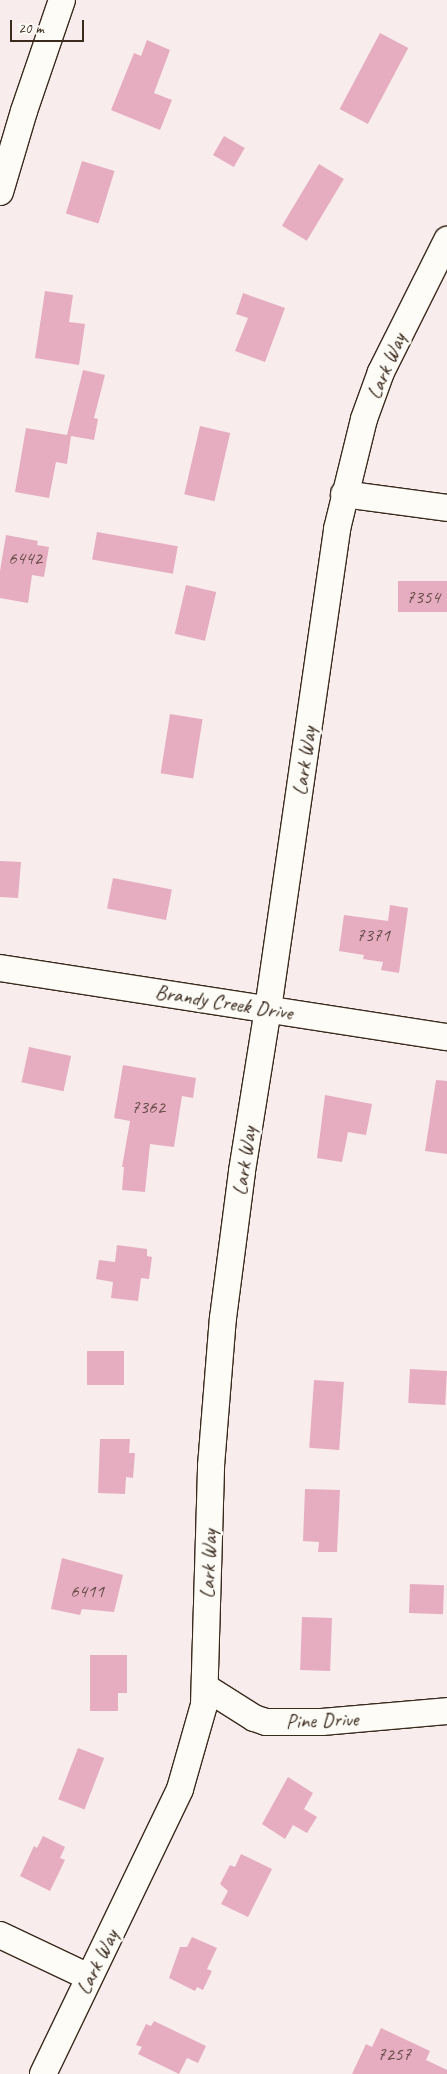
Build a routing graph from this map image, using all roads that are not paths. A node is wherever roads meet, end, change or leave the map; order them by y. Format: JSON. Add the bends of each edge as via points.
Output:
{"nodes":[{"id":1,"x":62,"y":0,"type":"edge"},
{"id":2,"x":0,"y":192,"type":"edge"},
{"id":3,"x":447,"y":240,"type":"edge"},
{"id":4,"x":344,"y":494,"type":"junction"},
{"id":5,"x":447,"y":508,"type":"edge"},
{"id":6,"x":0,"y":968,"type":"edge"},
{"id":7,"x":268,"y":1009,"type":"junction"},
{"id":8,"x":447,"y":1037,"type":"edge"},
{"id":9,"x":205,"y":1687,"type":"junction"},
{"id":10,"x":447,"y":1712,"type":"edge"},
{"id":11,"x":0,"y":1935,"type":"edge"},
{"id":12,"x":89,"y":1977,"type":"junction"},
{"id":13,"x":43,"y":2074,"type":"edge"}],
"edges":[{"from":1,"to":2,"type":"street"},
{"from":3,"to":4,"type":"street","name":"Lark Way","via":[[381,372],[364,419]]},
{"from":4,"to":5,"type":"street"},
{"from":4,"to":7,"type":"street","name":"Lark Way"},
{"from":6,"to":7,"type":"street","name":"Brandy Creek Drive"},
{"from":7,"to":8,"type":"street","name":"Brandy Creek Drive"},
{"from":7,"to":9,"type":"street","name":"Lark Way","via":[[242,1171],[224,1318],[211,1466]]},
{"from":9,"to":10,"type":"street","name":"Pine Drive","via":[[247,1714],[266,1722],[322,1722]]},
{"from":9,"to":12,"type":"street","name":"Lark Way","via":[[204,1705],[180,1789]]},
{"from":11,"to":12,"type":"street"},
{"from":12,"to":13,"type":"street","name":"Lark Way"}]}
